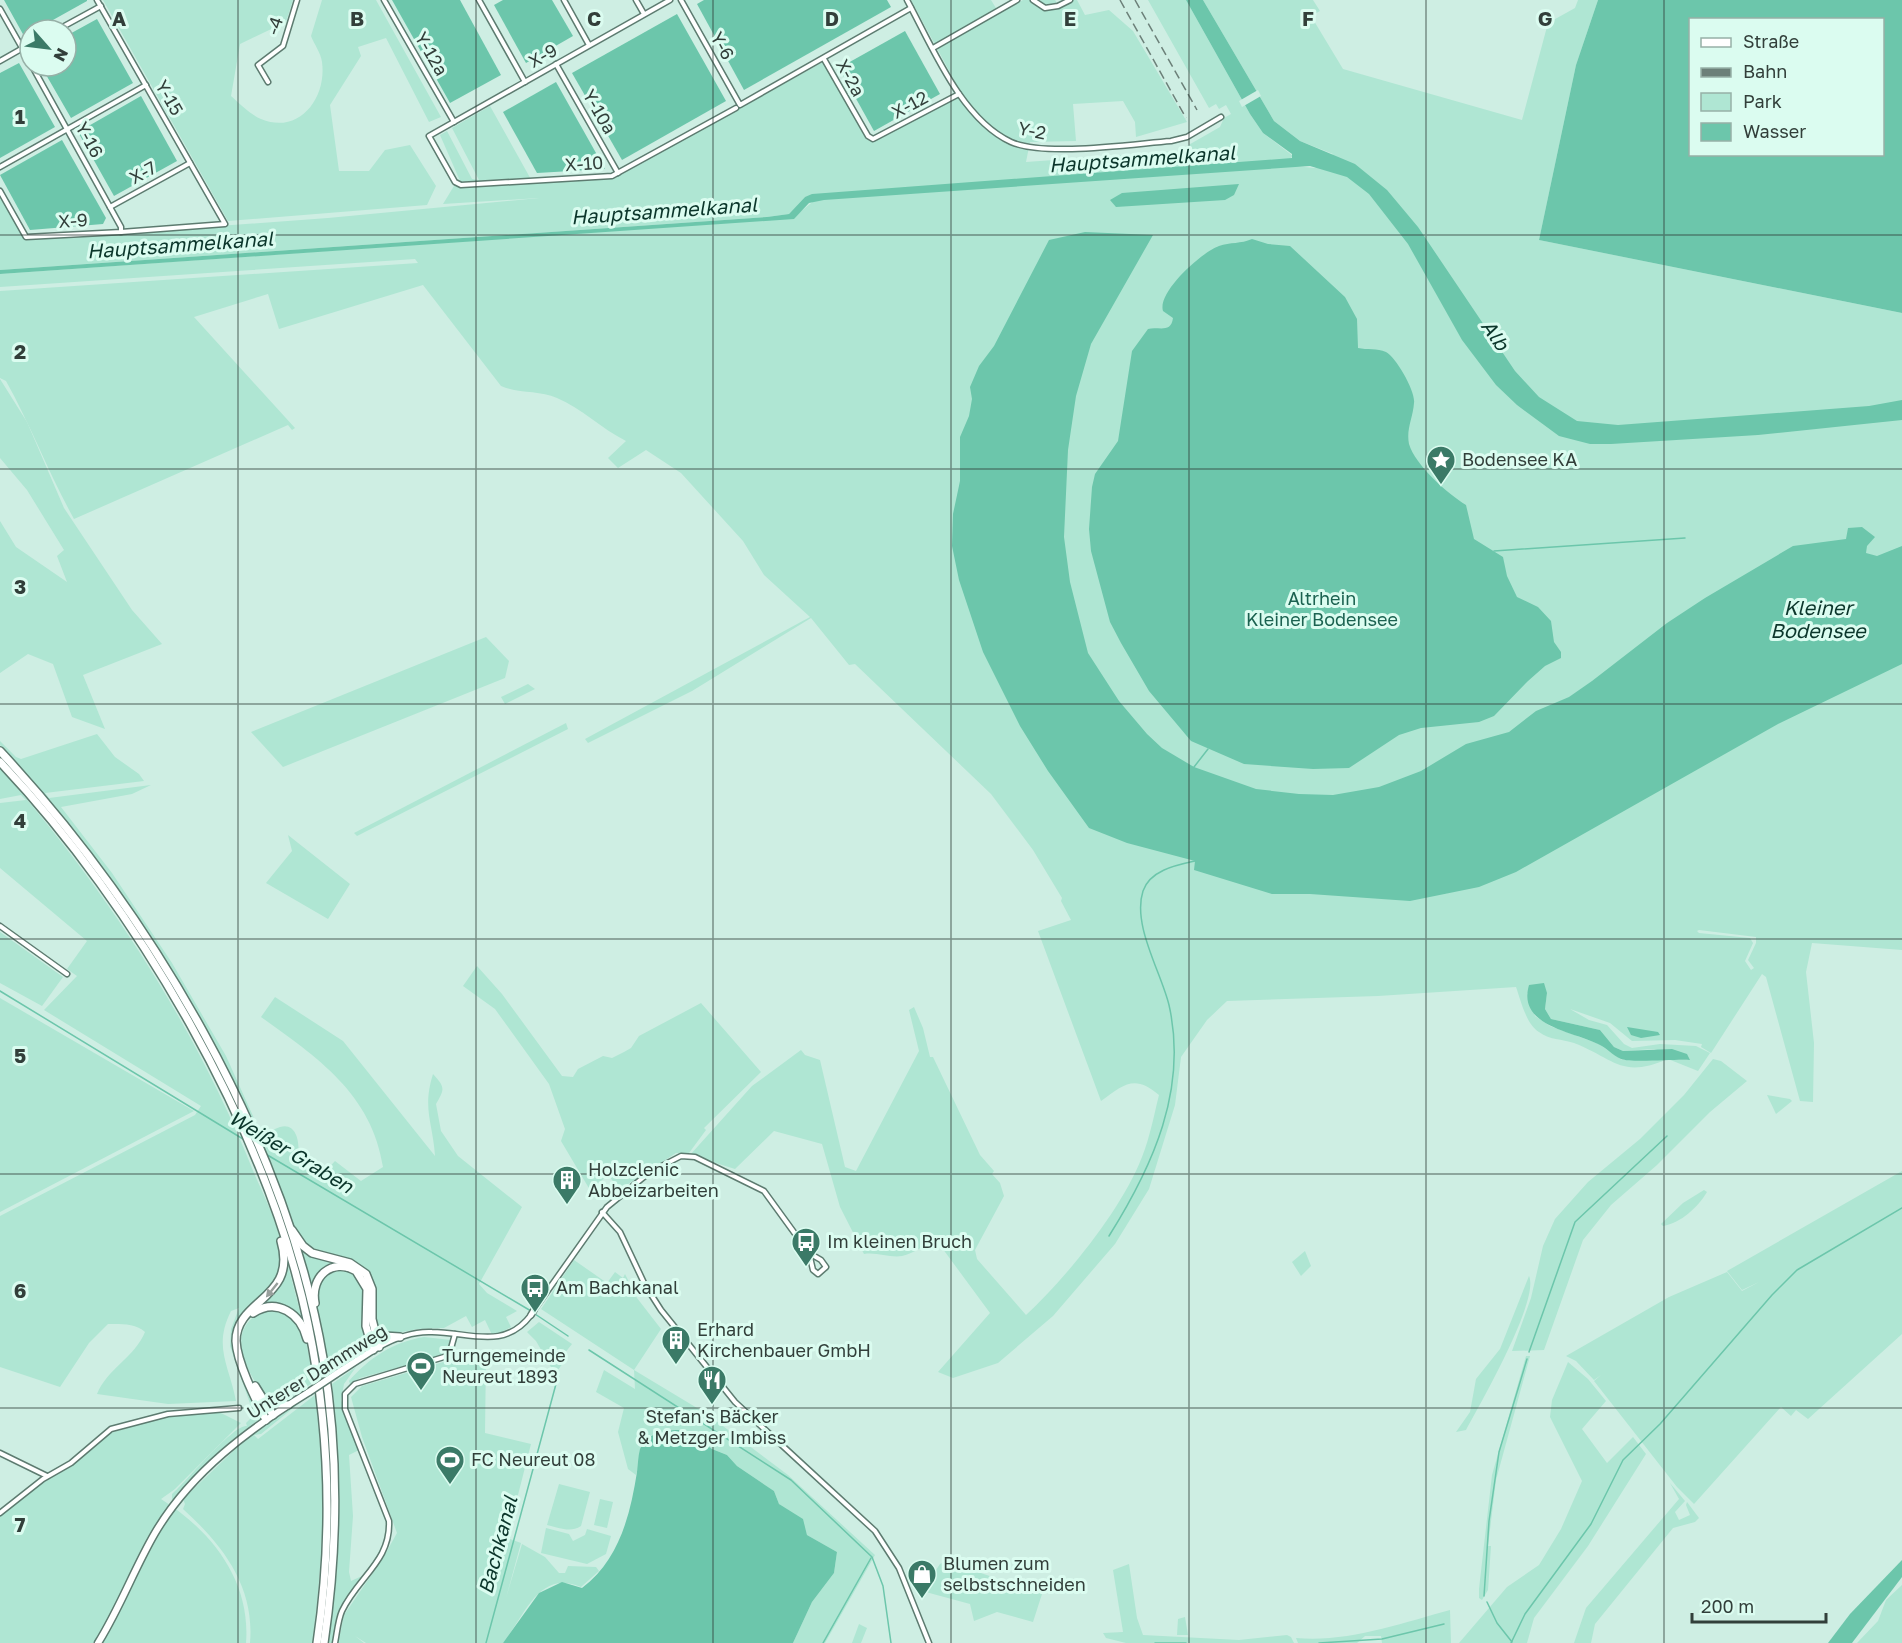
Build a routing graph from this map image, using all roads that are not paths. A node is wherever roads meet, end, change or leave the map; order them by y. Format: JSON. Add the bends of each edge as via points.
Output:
{"nodes":[{"id":1,"x":97,"y":0,"type":"edge"},
{"id":2,"x":297,"y":0,"type":"edge"},
{"id":3,"x":384,"y":0,"type":"edge"},
{"id":4,"x":479,"y":0,"type":"edge"},
{"id":5,"x":564,"y":0,"type":"edge"},
{"id":6,"x":636,"y":0,"type":"edge"},
{"id":7,"x":670,"y":0,"type":"edge"},
{"id":8,"x":681,"y":0,"type":"edge"},
{"id":9,"x":907,"y":0,"type":"edge"},
{"id":10,"x":1017,"y":0,"type":"edge"},
{"id":11,"x":1033,"y":0,"type":"edge"},
{"id":12,"x":1062,"y":0,"type":"edge"},
{"id":13,"x":1070,"y":0,"type":"edge"},
{"id":14,"x":101,"y":6,"type":"junction"},
{"id":15,"x":1058,"y":6,"type":"junction"},
{"id":16,"x":911,"y":8,"type":"junction"},
{"id":17,"x":0,"y":9,"type":"edge"},
{"id":18,"x":644,"y":14,"type":"junction"},
{"id":19,"x":78,"y":19,"type":"edge"},
{"id":20,"x":18,"y":41,"type":"edge"},
{"id":21,"x":590,"y":45,"type":"junction"},
{"id":22,"x":933,"y":48,"type":"junction"},
{"id":23,"x":18,"y":50,"type":"edge"},
{"id":24,"x":824,"y":59,"type":"junction"},
{"id":25,"x":0,"y":61,"type":"edge"},
{"id":26,"x":556,"y":64,"type":"junction"},
{"id":27,"x":39,"y":78,"type":"edge"},
{"id":28,"x":268,"y":82,"type":"dead end"},
{"id":29,"x":525,"y":82,"type":"junction"},
{"id":30,"x":146,"y":85,"type":"junction"},
{"id":31,"x":959,"y":94,"type":"junction"},
{"id":32,"x":738,"y":106,"type":"junction"},
{"id":33,"x":1221,"y":117,"type":"dead end"},
{"id":34,"x":454,"y":122,"type":"junction"},
{"id":35,"x":68,"y":129,"type":"junction"},
{"id":36,"x":873,"y":139,"type":"joint"},
{"id":37,"x":190,"y":162,"type":"junction"},
{"id":38,"x":0,"y":167,"type":"edge"},
{"id":39,"x":618,"y":173,"type":"junction"},
{"id":40,"x":455,"y":182,"type":"joint"},
{"id":41,"x":0,"y":190,"type":"edge"},
{"id":42,"x":110,"y":207,"type":"junction"},
{"id":43,"x":216,"y":210,"type":"joint"},
{"id":44,"x":121,"y":229,"type":"junction"},
{"id":45,"x":0,"y":751,"type":"edge"},
{"id":46,"x":0,"y":762,"type":"edge"},
{"id":47,"x":0,"y":926,"type":"edge"},
{"id":48,"x":68,"y":974,"type":"dead end"},
{"id":49,"x":251,"y":1143,"type":"junction"},
{"id":50,"x":602,"y":1212,"type":"junction"},
{"id":51,"x":276,"y":1215,"type":"junction"},
{"id":52,"x":286,"y":1221,"type":"junction"},
{"id":53,"x":809,"y":1253,"type":"junction"},
{"id":54,"x":316,"y":1323,"type":"junction"},
{"id":55,"x":375,"y":1329,"type":"junction"},
{"id":56,"x":454,"y":1334,"type":"junction"},
{"id":57,"x":400,"y":1337,"type":"junction"},
{"id":58,"x":376,"y":1349,"type":"junction"},
{"id":59,"x":316,"y":1367,"type":"junction"},
{"id":60,"x":265,"y":1402,"type":"junction"},
{"id":61,"x":288,"y":1405,"type":"junction"},
{"id":62,"x":239,"y":1408,"type":"dead end"},
{"id":63,"x":269,"y":1418,"type":"junction"},
{"id":64,"x":0,"y":1453,"type":"edge"},
{"id":65,"x":47,"y":1476,"type":"junction"},
{"id":66,"x":0,"y":1513,"type":"edge"},
{"id":67,"x":98,"y":1643,"type":"edge"},
{"id":68,"x":317,"y":1643,"type":"edge"},
{"id":69,"x":324,"y":1643,"type":"edge"},
{"id":70,"x":335,"y":1643,"type":"edge"},
{"id":71,"x":929,"y":1643,"type":"edge"}],
"edges":[{"from":1,"to":14,"type":"street","name":"Y-15"},
{"from":2,"to":28,"type":"street","name":"-4","via":[[283,46],[258,65]]},
{"from":3,"to":34,"type":"street","name":"Y-12a"},
{"from":4,"to":29,"type":"street"},
{"from":5,"to":21,"type":"street"},
{"from":6,"to":18,"type":"street"},
{"from":7,"to":18,"type":"street","name":"X-9"},
{"from":8,"to":32,"type":"street","name":"Y-6"},
{"from":9,"to":16,"type":"street","name":"Y-2"},
{"from":10,"to":22,"type":"street"},
{"from":11,"to":15,"type":"street","via":[[1045,8]]},
{"from":12,"to":15,"type":"street"},
{"from":13,"to":15,"type":"street"},
{"from":14,"to":19,"type":"street"},
{"from":14,"to":30,"type":"street","name":"Y-15"},
{"from":16,"to":22,"type":"street","name":"Y-2"},
{"from":16,"to":24,"type":"street","name":"X-10"},
{"from":17,"to":20,"type":"street"},
{"from":18,"to":21,"type":"street","name":"X-9"},
{"from":21,"to":26,"type":"street","name":"X-9"},
{"from":22,"to":31,"type":"street","name":"Y-2"},
{"from":23,"to":25,"type":"street"},
{"from":24,"to":32,"type":"street","name":"X-10"},
{"from":24,"to":36,"type":"street","name":"X-2a","via":[[867,136]]},
{"from":26,"to":29,"type":"street","name":"X-9"},
{"from":26,"to":39,"type":"street","name":"Y-10a"},
{"from":27,"to":35,"type":"street","name":"Y-16"},
{"from":29,"to":34,"type":"street","name":"X-9"},
{"from":30,"to":35,"type":"street"},
{"from":30,"to":37,"type":"street","name":"Y-15"},
{"from":31,"to":33,"type":"street","name":"Y-2","via":[[974,115],[994,131],[1012,142],[1036,148],[1171,141]]},
{"from":31,"to":36,"type":"street","name":"X-12"},
{"from":32,"to":39,"type":"street","name":"X-10"},
{"from":34,"to":40,"type":"street","name":"X-9","via":[[429,136]]},
{"from":35,"to":38,"type":"street"},
{"from":35,"to":42,"type":"street","name":"Y-16"},
{"from":37,"to":42,"type":"street","name":"X-7"},
{"from":37,"to":43,"type":"street","name":"Y-15"},
{"from":39,"to":40,"type":"street","name":"X-10","via":[[472,185]]},
{"from":41,"to":44,"type":"street","name":"X-9","via":[[26,237]]},
{"from":42,"to":44,"type":"street","name":"Y-16"},
{"from":43,"to":44,"type":"street","name":"X-9","via":[[225,225]]},
{"from":45,"to":49,"type":"highway","via":[[79,844],[148,941],[201,1030]]},
{"from":46,"to":49,"type":"highway","via":[[74,849],[132,930],[198,1040]]},
{"from":47,"to":48,"type":"street"},
{"from":49,"to":51,"type":"highway"},
{"from":49,"to":52,"type":"highway","via":[[259,1151]]},
{"from":50,"to":53,"type":"street","name":"Unterer Dammweg","via":[[650,1172],[675,1158],[690,1155],[764,1191]]},
{"from":50,"to":56,"type":"street","name":"Unterer Dammweg","via":[[519,1327],[499,1337]]},
{"from":50,"to":71,"type":"street","via":[[616,1226],[650,1293],[735,1402],[868,1523],[899,1568]]},
{"from":51,"to":59,"type":"highway","via":[[301,1294]]},
{"from":51,"to":63,"type":"highway","one_way":true,"via":[[284,1254],[281,1276],[271,1292],[244,1318],[236,1341],[240,1358]]},
{"from":52,"to":54,"type":"highway"},
{"from":52,"to":55,"type":"highway","via":[[312,1253],[350,1263],[366,1274],[372,1289]]},
{"from":53,"to":53,"type":"street","via":[[813,1270],[822,1273],[824,1263]]},
{"from":54,"to":58,"type":"highway","via":[[313,1294],[318,1278],[336,1267],[353,1269],[367,1289],[366,1326]]},
{"from":54,"to":69,"type":"highway","via":[[335,1484],[334,1556]]},
{"from":55,"to":57,"type":"highway","via":[[384,1336]]},
{"from":55,"to":58,"type":"highway"},
{"from":56,"to":57,"type":"street","name":"Unterer Dammweg","via":[[429,1332]]},
{"from":56,"to":70,"type":"street","via":[[450,1352],[444,1357],[355,1384],[345,1394],[345,1409],[389,1521],[390,1536],[380,1558],[343,1610]]},
{"from":57,"to":58,"type":"street","name":"Unterer Dammweg"},
{"from":58,"to":61,"type":"main road","name":"Unterer Dammweg","bridge":true},
{"from":59,"to":60,"type":"highway","via":[[306,1334],[295,1316],[274,1306],[255,1311],[242,1327],[240,1343],[253,1382]]},
{"from":59,"to":68,"type":"highway","via":[[328,1515]]},
{"from":60,"to":61,"type":"highway"},
{"from":60,"to":63,"type":"highway"},
{"from":61,"to":63,"type":"main road","name":"Unterer Dammweg"},
{"from":62,"to":65,"type":"street","via":[[168,1414],[119,1426],[102,1435],[71,1463]]},
{"from":63,"to":67,"type":"main road","name":"Unterer Dammweg","via":[[222,1454],[168,1513]]},
{"from":64,"to":65,"type":"street"},
{"from":65,"to":66,"type":"street"}]}
